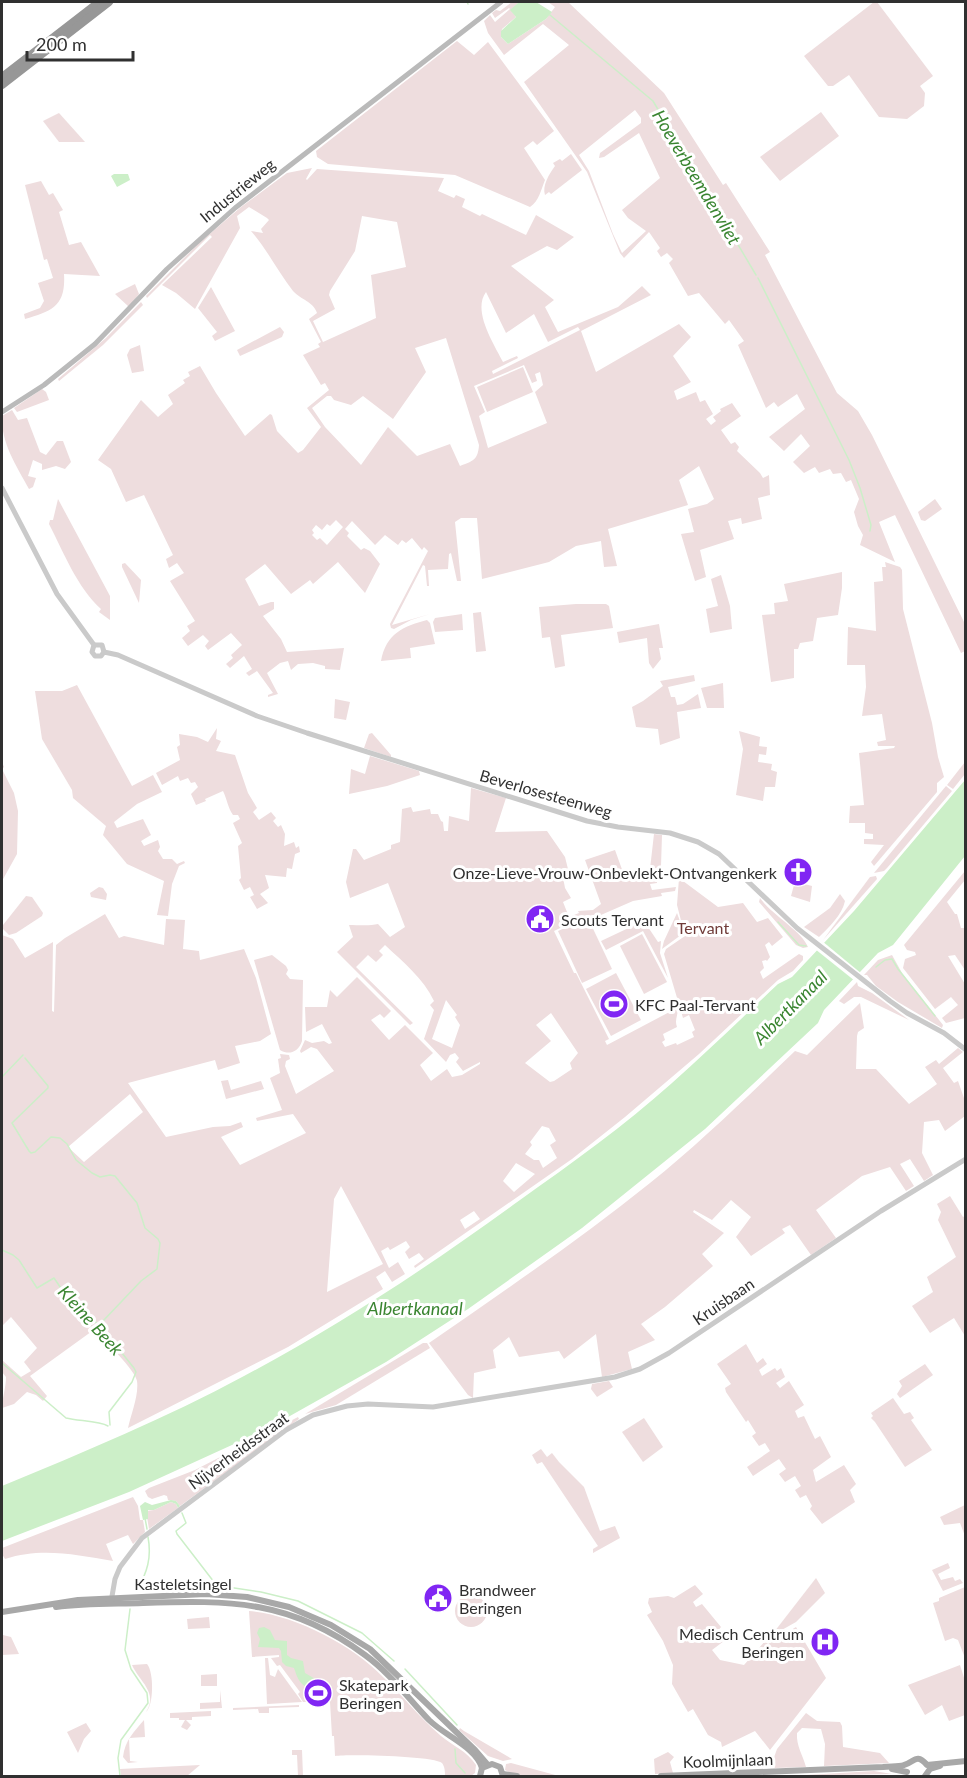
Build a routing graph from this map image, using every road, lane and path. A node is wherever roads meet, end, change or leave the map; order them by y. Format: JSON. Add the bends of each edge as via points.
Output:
{"nodes":[{"id":1,"x":99,"y":2,"type":"edge"},
{"id":2,"x":109,"y":2,"type":"edge"},
{"id":3,"x":501,"y":2,"type":"edge"},
{"id":4,"x":2,"y":77,"type":"edge"},
{"id":5,"x":2,"y":85,"type":"edge"},
{"id":6,"x":2,"y":412,"type":"edge"},
{"id":7,"x":2,"y":488,"type":"edge"},
{"id":8,"x":94,"y":645,"type":"junction"},
{"id":9,"x":104,"y":652,"type":"junction"},
{"id":10,"x":966,"y":1050,"type":"edge"},
{"id":11,"x":966,"y":1159,"type":"edge"},
{"id":12,"x":469,"y":1401,"type":"joint"},
{"id":13,"x":111,"y":1601,"type":"junction"},
{"id":14,"x":2,"y":1614,"type":"edge"},
{"id":15,"x":966,"y":1761,"type":"edge"},
{"id":16,"x":948,"y":1763,"type":"junction"},
{"id":17,"x":927,"y":1765,"type":"junction"},
{"id":18,"x":485,"y":1766,"type":"junction"},
{"id":19,"x":909,"y":1771,"type":"edge"},
{"id":20,"x":797,"y":1772,"type":"junction"},
{"id":21,"x":503,"y":1775,"type":"edge"},
{"id":22,"x":926,"y":1775,"type":"edge"},
{"id":23,"x":480,"y":1776,"type":"edge"},
{"id":24,"x":518,"y":1776,"type":"edge"},
{"id":25,"x":661,"y":1776,"type":"edge"},
{"id":26,"x":744,"y":1776,"type":"edge"}],
"edges":[{"from":1,"to":4,"type":"highway"},
{"from":2,"to":5,"type":"highway"},
{"from":3,"to":6,"type":"main road","name":"Industrieweg","via":[[235,208],[174,263],[95,345]]},
{"from":7,"to":8,"type":"street","name":"Beverlosesteenweg","via":[[57,594]]},
{"from":8,"to":9,"type":"street","name":"Beverlosesteenweg","via":[[102,645]]},
{"from":8,"to":9,"type":"street","name":"Beverlosesteenweg","via":[[94,655]]},
{"from":9,"to":10,"type":"street","name":"Beverlosesteenweg","via":[[257,716],[423,770],[597,823],[688,838],[718,855],[797,928],[864,981]]},
{"from":11,"to":12,"type":"street","name":"Kruisbaan","via":[[653,1363],[615,1377]]},
{"from":12,"to":13,"type":"street","name":"Nijverheidsstraat","via":[[432,1407],[357,1405],[325,1411],[295,1424],[142,1538],[120,1567]]},
{"from":13,"to":14,"type":"main road","name":"Kasteletsingel"},
{"from":13,"to":18,"type":"main road","name":"Kasteletsingel","via":[[227,1602],[266,1608],[309,1622],[366,1656],[394,1680],[440,1731]]},
{"from":15,"to":16,"type":"main road","name":"Koolmijnlaan"},
{"from":16,"to":17,"type":"main road","name":"Koolmijnlaan"},
{"from":16,"to":22,"type":"main road","name":"Koolmijnlaan","via":[[930,1769]]},
{"from":17,"to":19,"type":"main road","name":"Koolmijnlaan","via":[[913,1760]]},
{"from":17,"to":22,"type":"main road","name":"Koolmijnlaan"},
{"from":18,"to":21,"type":"main road","name":"Kasteletsingel","via":[[496,1765]]},
{"from":18,"to":23,"type":"main road"},
{"from":19,"to":20,"type":"main road","name":"Koolmijnlaan","via":[[883,1767]]},
{"from":20,"to":25,"type":"main road","name":"Koolmijnlaan"},
{"from":20,"to":26,"type":"main road","name":"Koolmijnlaan"},
{"from":21,"to":24,"type":"main road"}]}
